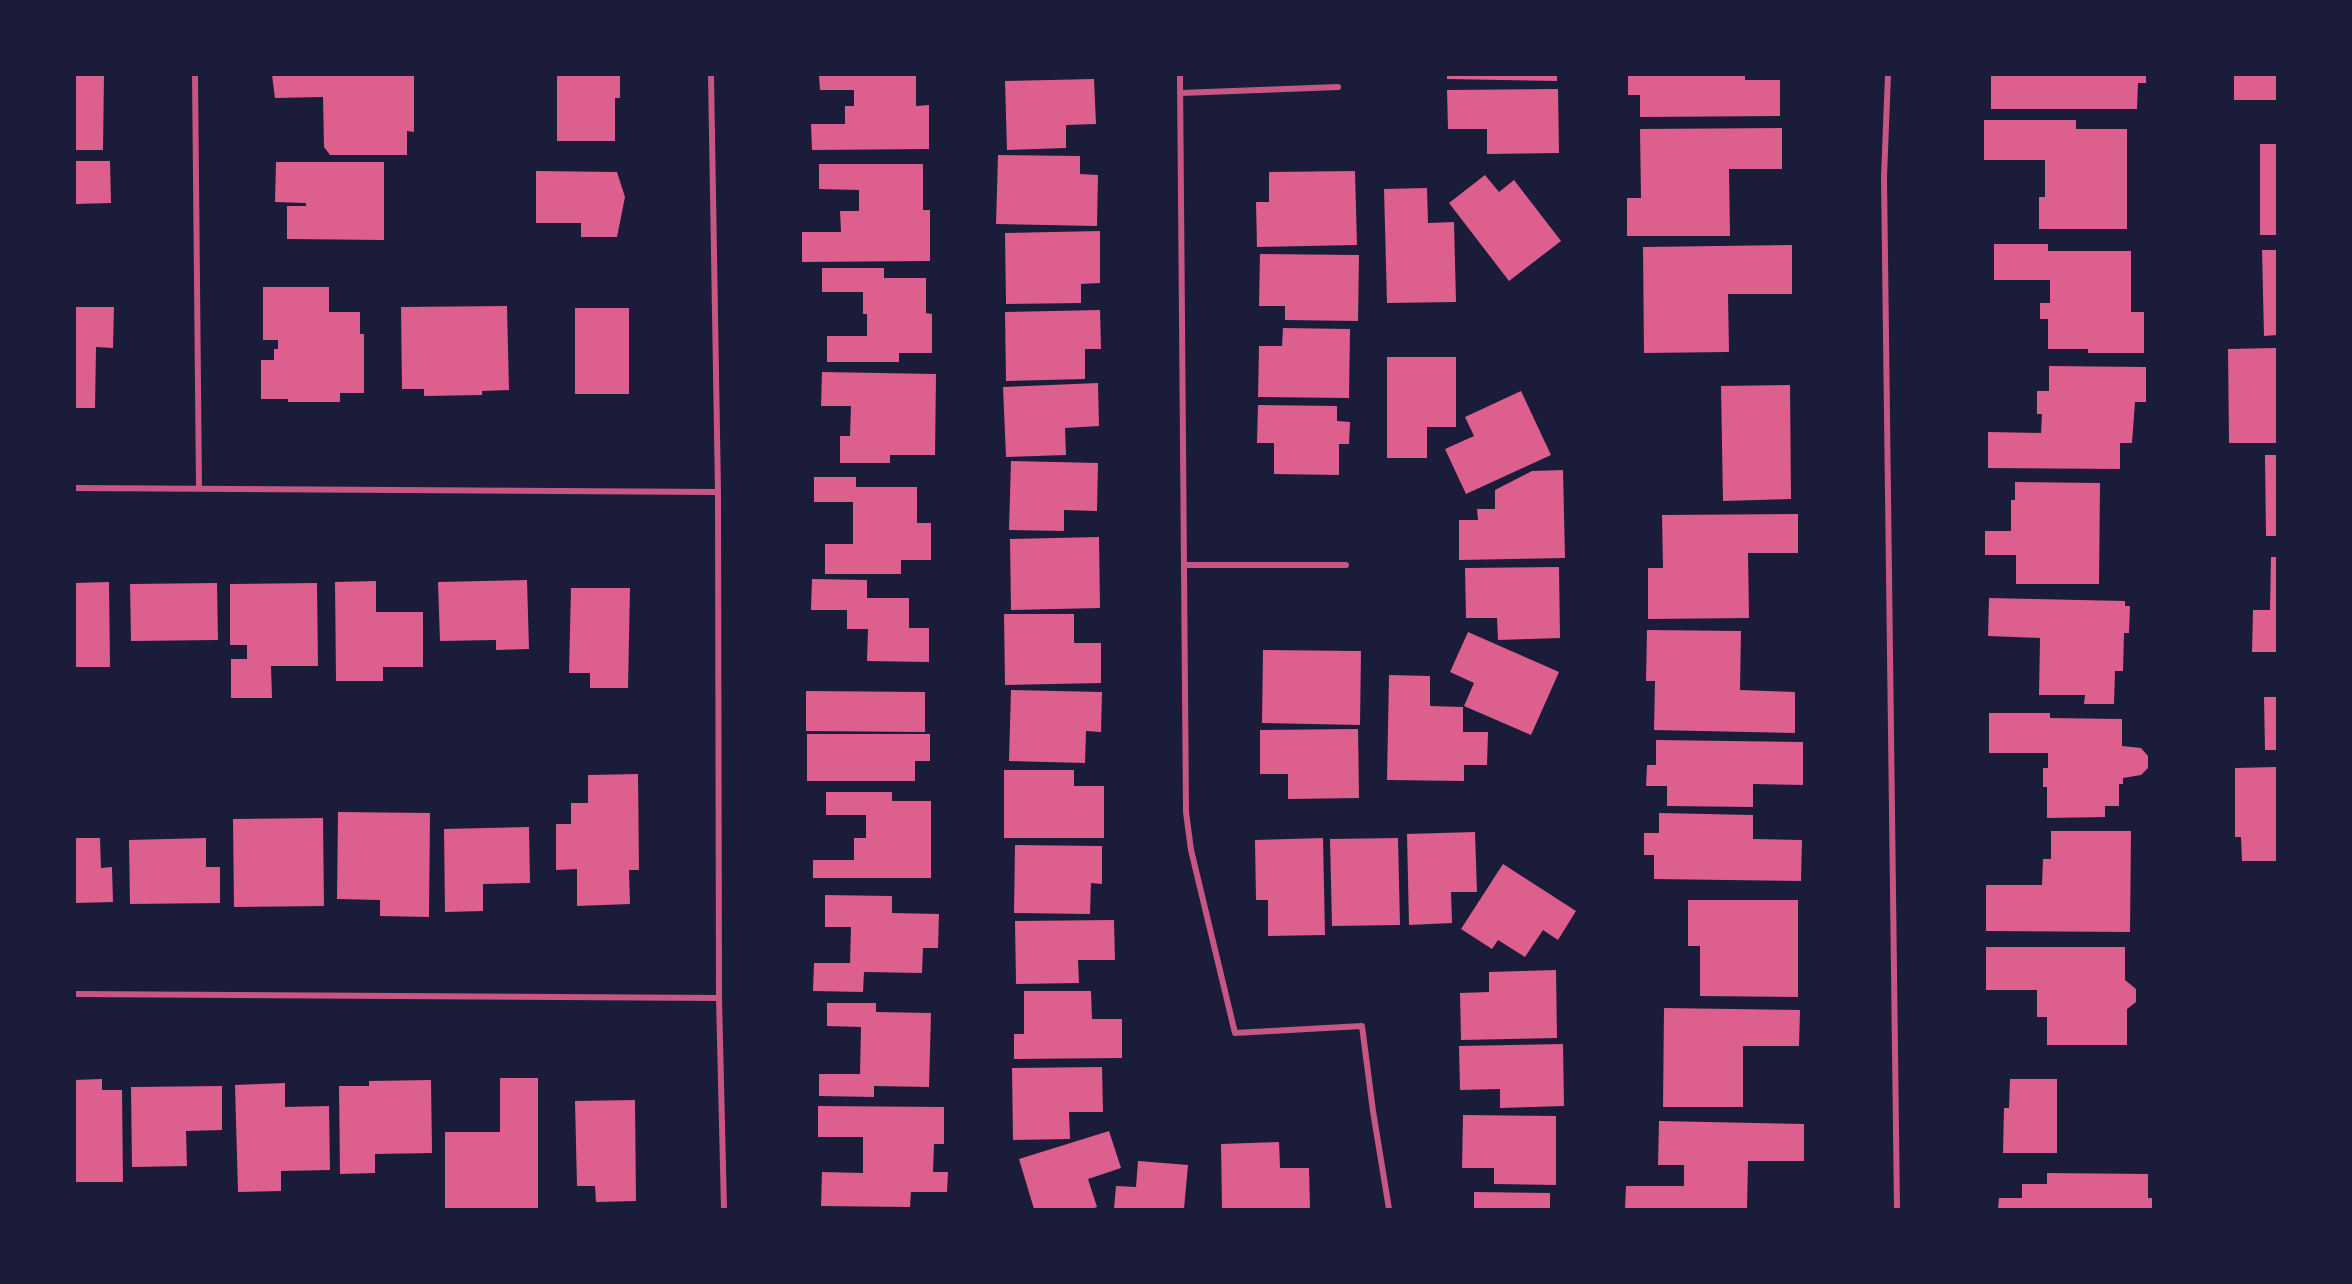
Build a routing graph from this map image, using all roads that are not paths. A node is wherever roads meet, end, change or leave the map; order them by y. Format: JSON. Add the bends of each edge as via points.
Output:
{"nodes":[{"id":1,"x":195,"y":75,"type":"edge"},
{"id":2,"x":711,"y":75,"type":"edge"},
{"id":3,"x":1180,"y":75,"type":"edge"},
{"id":4,"x":1888,"y":75,"type":"edge"},
{"id":5,"x":1338,"y":87,"type":"dead end"},
{"id":6,"x":1180,"y":93,"type":"junction"},
{"id":7,"x":75,"y":488,"type":"edge"},
{"id":8,"x":199,"y":489,"type":"junction"},
{"id":9,"x":718,"y":492,"type":"junction"},
{"id":10,"x":1184,"y":565,"type":"junction"},
{"id":11,"x":1346,"y":565,"type":"dead end"},
{"id":12,"x":75,"y":994,"type":"edge"},
{"id":13,"x":719,"y":998,"type":"junction"},
{"id":14,"x":724,"y":1209,"type":"edge"},
{"id":15,"x":1389,"y":1209,"type":"edge"},
{"id":16,"x":1897,"y":1209,"type":"edge"}],
"edges":[{"from":1,"to":8,"type":"street"},
{"from":2,"to":9,"type":"street"},
{"from":3,"to":6,"type":"street"},
{"from":4,"to":16,"type":"street","via":[[1884,177]]},
{"from":5,"to":6,"type":"street"},
{"from":6,"to":10,"type":"street"},
{"from":7,"to":8,"type":"street"},
{"from":8,"to":9,"type":"street"},
{"from":9,"to":13,"type":"street"},
{"from":10,"to":11,"type":"street"},
{"from":10,"to":15,"type":"street","via":[[1186,812],[1191,850],[1235,1033],[1362,1026]]},
{"from":12,"to":13,"type":"street"},
{"from":13,"to":14,"type":"street"}]}
